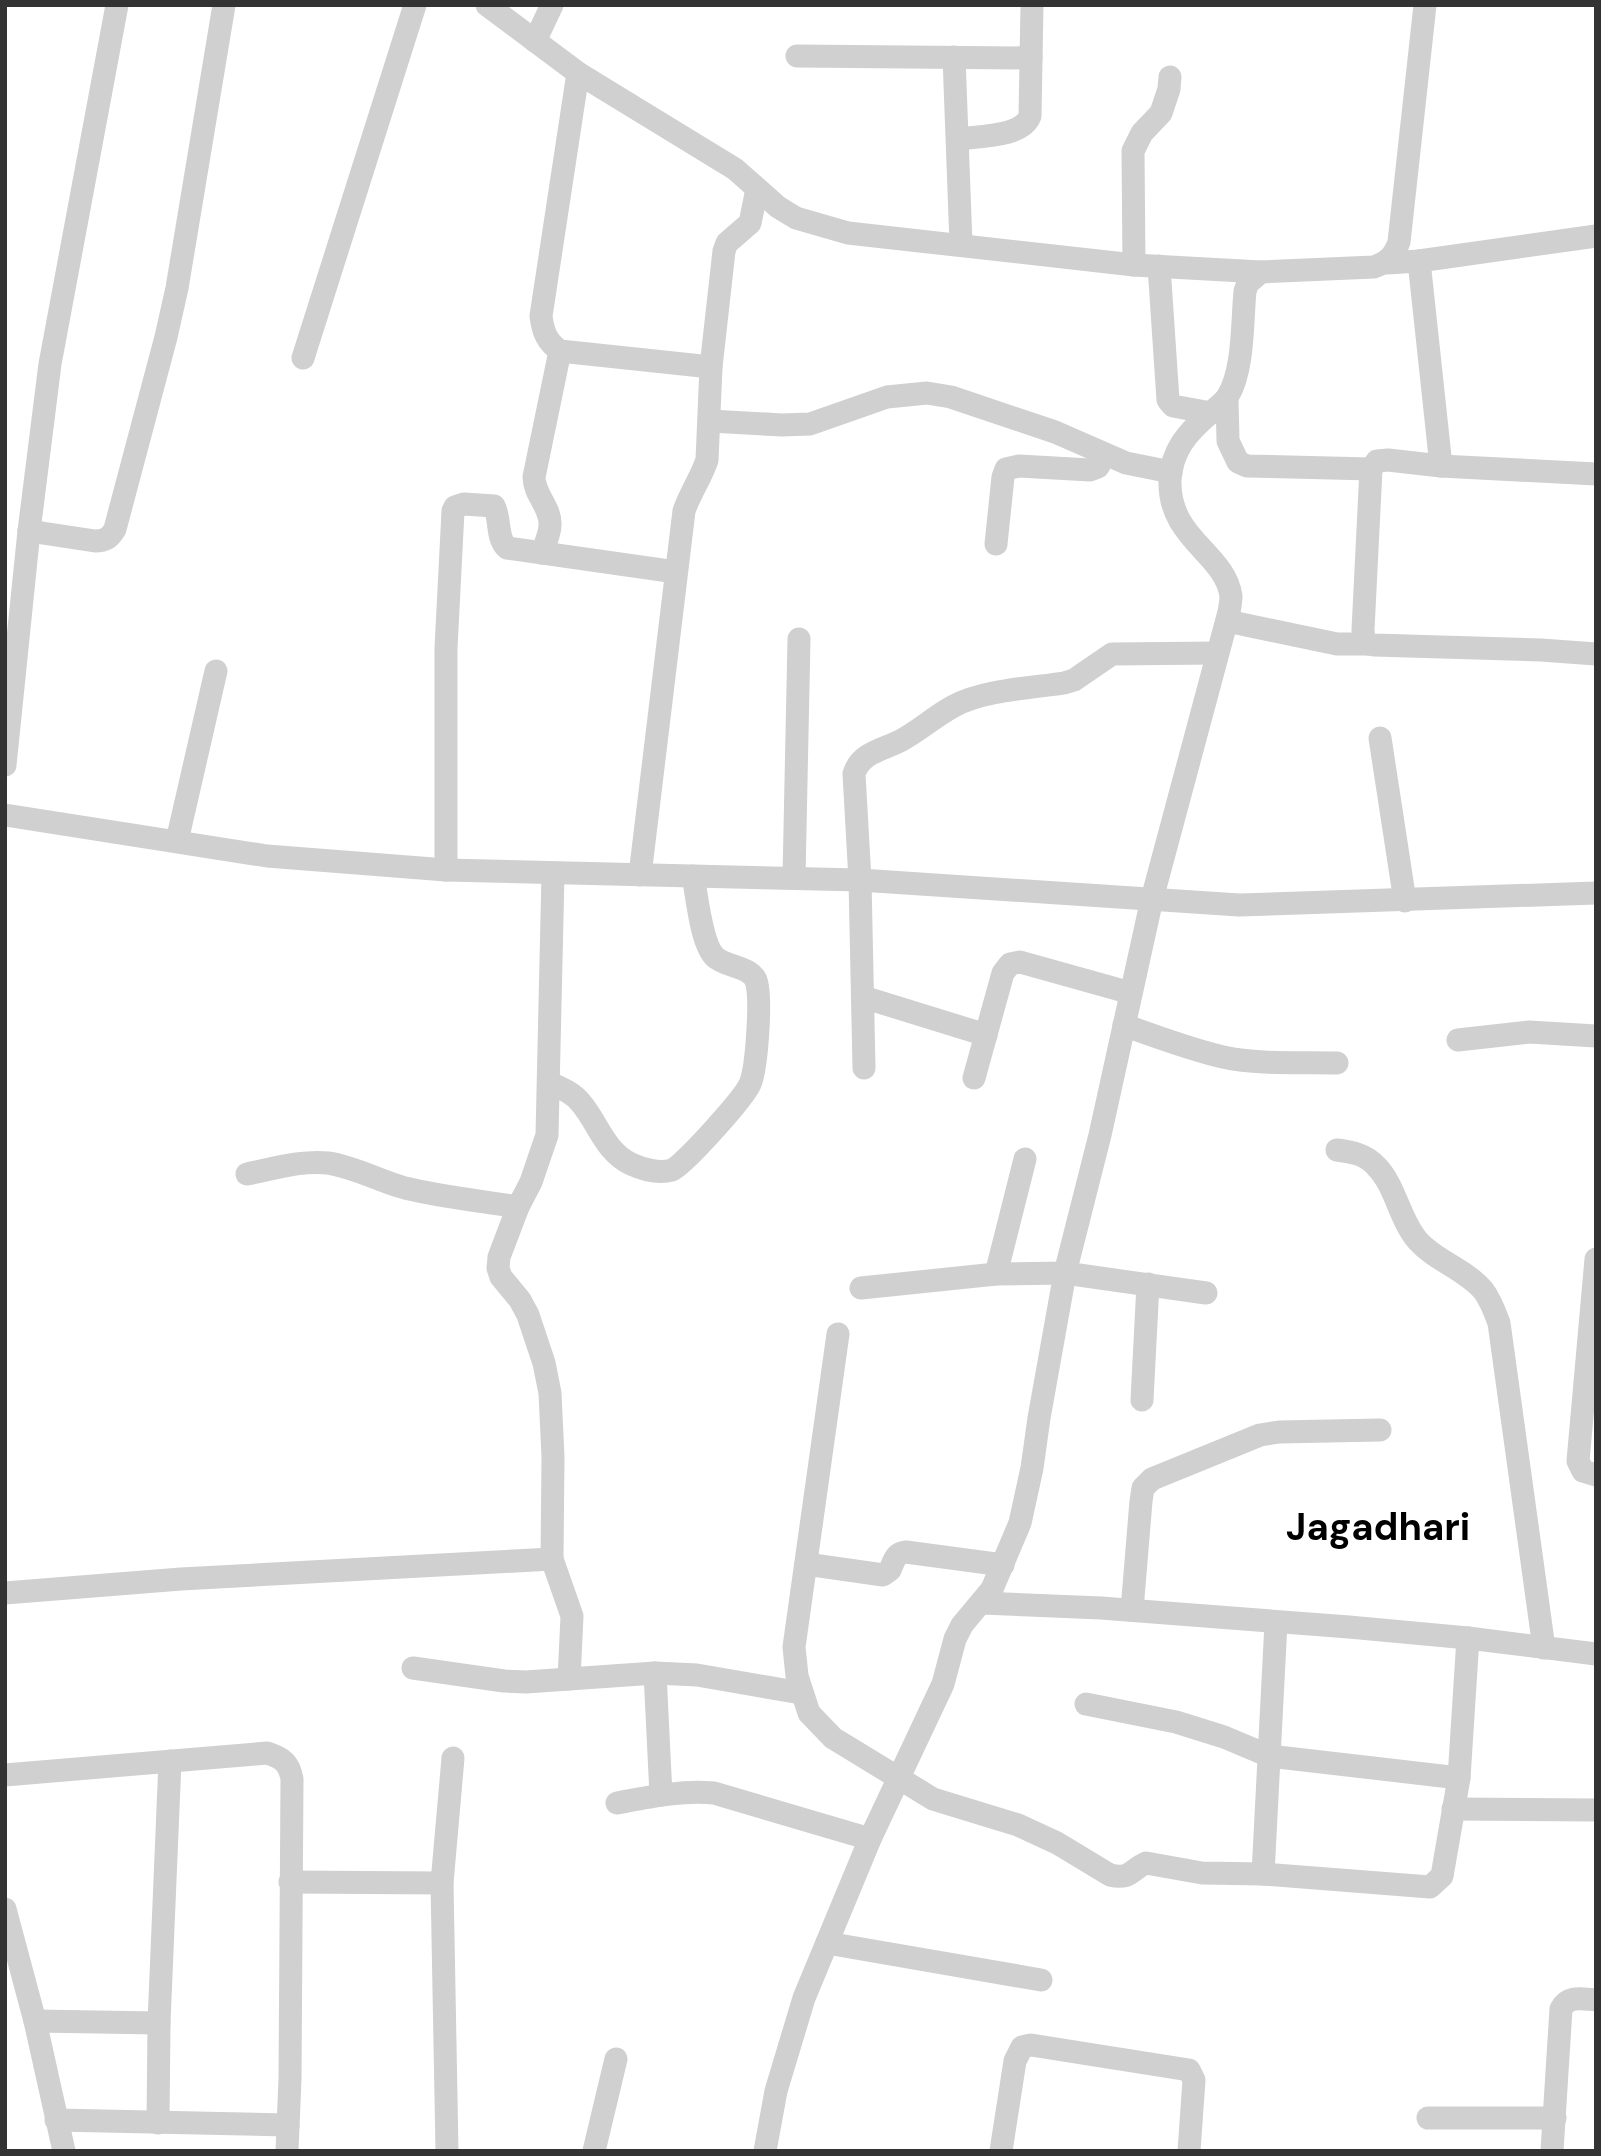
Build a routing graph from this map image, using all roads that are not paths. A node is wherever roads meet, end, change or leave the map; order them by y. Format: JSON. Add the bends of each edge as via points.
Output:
{"nodes":[{"id":1,"x":117,"y":5,"type":"edge"},
{"id":2,"x":224,"y":5,"type":"edge"},
{"id":3,"x":415,"y":5,"type":"edge"},
{"id":4,"x":487,"y":5,"type":"edge"},
{"id":5,"x":552,"y":5,"type":"edge"},
{"id":6,"x":1032,"y":5,"type":"edge"},
{"id":7,"x":1425,"y":5,"type":"edge"},
{"id":8,"x":535,"y":41,"type":"junction"},
{"id":9,"x":797,"y":56,"type":"dead end"},
{"id":10,"x":954,"y":57,"type":"junction"},
{"id":11,"x":1031,"y":58,"type":"junction"},
{"id":12,"x":579,"y":73,"type":"junction"},
{"id":13,"x":1170,"y":77,"type":"dead end"},
{"id":14,"x":959,"y":139,"type":"junction"},
{"id":15,"x":757,"y":189,"type":"junction"},
{"id":16,"x":1596,"y":236,"type":"edge"},
{"id":17,"x":961,"y":244,"type":"junction"},
{"id":18,"x":1419,"y":261,"type":"junction"},
{"id":19,"x":1387,"y":263,"type":"junction"},
{"id":20,"x":1133,"y":265,"type":"junction"},
{"id":21,"x":1160,"y":266,"type":"junction"},
{"id":22,"x":1261,"y":272,"type":"junction"},
{"id":23,"x":560,"y":351,"type":"junction"},
{"id":24,"x":303,"y":358,"type":"dead end"},
{"id":25,"x":711,"y":367,"type":"junction"},
{"id":26,"x":1219,"y":406,"type":"junction"},
{"id":27,"x":710,"y":421,"type":"junction"},
{"id":28,"x":1105,"y":455,"type":"junction"},
{"id":29,"x":1441,"y":466,"type":"junction"},
{"id":30,"x":1371,"y":469,"type":"junction"},
{"id":31,"x":1171,"y":472,"type":"junction"},
{"id":32,"x":1596,"y":474,"type":"edge"},
{"id":33,"x":29,"y":531,"type":"junction"},
{"id":34,"x":996,"y":544,"type":"dead end"},
{"id":35,"x":542,"y":552,"type":"junction"},
{"id":36,"x":676,"y":572,"type":"junction"},
{"id":37,"x":1227,"y":621,"type":"junction"},
{"id":38,"x":799,"y":639,"type":"dead end"},
{"id":39,"x":1368,"y":644,"type":"junction"},
{"id":40,"x":1217,"y":653,"type":"junction"},
{"id":41,"x":1596,"y":654,"type":"edge"},
{"id":42,"x":216,"y":671,"type":"dead end"},
{"id":43,"x":1380,"y":738,"type":"dead end"},
{"id":44,"x":5,"y":765,"type":"edge"},
{"id":45,"x":5,"y":815,"type":"edge"},
{"id":46,"x":177,"y":841,"type":"junction"},
{"id":47,"x":446,"y":870,"type":"junction"},
{"id":48,"x":554,"y":874,"type":"junction"},
{"id":49,"x":640,"y":875,"type":"junction"},
{"id":50,"x":693,"y":876,"type":"junction"},
{"id":51,"x":794,"y":877,"type":"junction"},
{"id":52,"x":860,"y":880,"type":"junction"},
{"id":53,"x":1596,"y":893,"type":"edge"},
{"id":54,"x":1152,"y":899,"type":"junction"},
{"id":55,"x":1405,"y":901,"type":"junction"},
{"id":56,"x":1131,"y":993,"type":"junction"},
{"id":57,"x":863,"y":997,"type":"junction"},
{"id":58,"x":1124,"y":1025,"type":"junction"},
{"id":59,"x":986,"y":1035,"type":"junction"},
{"id":60,"x":1596,"y":1036,"type":"edge"},
{"id":61,"x":1458,"y":1040,"type":"dead end"},
{"id":62,"x":1337,"y":1063,"type":"dead end"},
{"id":63,"x":864,"y":1068,"type":"dead end"},
{"id":64,"x":974,"y":1078,"type":"dead end"},
{"id":65,"x":550,"y":1083,"type":"junction"},
{"id":66,"x":1337,"y":1150,"type":"dead end"},
{"id":67,"x":1025,"y":1160,"type":"dead end"},
{"id":68,"x":247,"y":1174,"type":"dead end"},
{"id":69,"x":518,"y":1207,"type":"junction"},
{"id":70,"x":1596,"y":1259,"type":"edge"},
{"id":71,"x":1065,"y":1273,"type":"junction"},
{"id":72,"x":996,"y":1274,"type":"junction"},
{"id":73,"x":1148,"y":1284,"type":"junction"},
{"id":74,"x":861,"y":1288,"type":"dead end"},
{"id":75,"x":1206,"y":1293,"type":"dead end"},
{"id":76,"x":838,"y":1334,"type":"dead end"},
{"id":77,"x":1142,"y":1399,"type":"dead end"},
{"id":78,"x":1380,"y":1430,"type":"dead end"},
{"id":79,"x":1596,"y":1475,"type":"edge"},
{"id":80,"x":552,"y":1559,"type":"junction"},
{"id":81,"x":806,"y":1564,"type":"junction"},
{"id":82,"x":1003,"y":1565,"type":"junction"},
{"id":83,"x":5,"y":1593,"type":"edge"},
{"id":84,"x":982,"y":1603,"type":"junction"},
{"id":85,"x":1132,"y":1610,"type":"junction"},
{"id":86,"x":1276,"y":1623,"type":"junction"},
{"id":87,"x":1468,"y":1638,"type":"junction"},
{"id":88,"x":1544,"y":1647,"type":"junction"},
{"id":89,"x":1596,"y":1654,"type":"edge"},
{"id":90,"x":414,"y":1668,"type":"dead end"},
{"id":91,"x":655,"y":1672,"type":"junction"},
{"id":92,"x":569,"y":1679,"type":"junction"},
{"id":93,"x":801,"y":1693,"type":"junction"},
{"id":94,"x":1086,"y":1704,"type":"dead end"},
{"id":95,"x":1269,"y":1756,"type":"junction"},
{"id":96,"x":453,"y":1758,"type":"dead end"},
{"id":97,"x":170,"y":1761,"type":"junction"},
{"id":98,"x":5,"y":1775,"type":"edge"},
{"id":99,"x":1458,"y":1778,"type":"junction"},
{"id":100,"x":899,"y":1779,"type":"junction"},
{"id":101,"x":661,"y":1795,"type":"junction"},
{"id":102,"x":617,"y":1803,"type":"dead end"},
{"id":103,"x":1453,"y":1809,"type":"junction"},
{"id":104,"x":1596,"y":1810,"type":"edge"},
{"id":105,"x":870,"y":1839,"type":"junction"},
{"id":106,"x":1263,"y":1874,"type":"junction"},
{"id":107,"x":290,"y":1882,"type":"junction"},
{"id":108,"x":442,"y":1883,"type":"junction"},
{"id":109,"x":5,"y":1909,"type":"edge"},
{"id":110,"x":827,"y":1943,"type":"junction"},
{"id":111,"x":1041,"y":1980,"type":"dead end"},
{"id":112,"x":1596,"y":2000,"type":"edge"},
{"id":113,"x":35,"y":2021,"type":"junction"},
{"id":114,"x":159,"y":2023,"type":"junction"},
{"id":115,"x":615,"y":2059,"type":"dead end"},
{"id":116,"x":1428,"y":2118,"type":"dead end"},
{"id":117,"x":1555,"y":2118,"type":"junction"},
{"id":118,"x":56,"y":2120,"type":"junction"},
{"id":119,"x":158,"y":2123,"type":"junction"},
{"id":120,"x":288,"y":2124,"type":"junction"},
{"id":121,"x":64,"y":2151,"type":"edge"},
{"id":122,"x":287,"y":2151,"type":"edge"},
{"id":123,"x":447,"y":2151,"type":"edge"},
{"id":124,"x":594,"y":2151,"type":"edge"},
{"id":125,"x":765,"y":2151,"type":"edge"},
{"id":126,"x":1001,"y":2151,"type":"edge"},
{"id":127,"x":1189,"y":2151,"type":"edge"},
{"id":128,"x":1552,"y":2151,"type":"edge"}],
"edges":[{"from":1,"to":33,"type":"street","via":[[50,364]]},
{"from":2,"to":33,"type":"street","via":[[177,289],[115,529],[103,541]]},
{"from":3,"to":24,"type":"street"},
{"from":4,"to":8,"type":"street"},
{"from":5,"to":8,"type":"street"},
{"from":6,"to":11,"type":"street"},
{"from":7,"to":19,"type":"street","via":[[1399,242]]},
{"from":8,"to":12,"type":"street"},
{"from":9,"to":10,"type":"street"},
{"from":10,"to":11,"type":"street"},
{"from":10,"to":14,"type":"street"},
{"from":11,"to":14,"type":"street","via":[[1027,123],[1017,130]]},
{"from":12,"to":15,"type":"street","via":[[734,169]]},
{"from":12,"to":23,"type":"street","via":[[541,316],[543,332]]},
{"from":13,"to":20,"type":"street","via":[[1161,113],[1133,151]]},
{"from":14,"to":17,"type":"street"},
{"from":15,"to":17,"type":"street","via":[[796,218],[816,225],[848,233]]},
{"from":15,"to":25,"type":"street","via":[[750,223],[724,251]]},
{"from":16,"to":18,"type":"street"},
{"from":17,"to":20,"type":"street"},
{"from":18,"to":19,"type":"street"},
{"from":18,"to":29,"type":"street"},
{"from":19,"to":22,"type":"street"},
{"from":20,"to":21,"type":"street"},
{"from":21,"to":22,"type":"street"},
{"from":21,"to":26,"type":"street","via":[[1168,400],[1173,406]]},
{"from":22,"to":26,"type":"street","via":[[1245,291],[1238,368],[1233,386]]},
{"from":23,"to":25,"type":"street"},
{"from":23,"to":35,"type":"street","via":[[534,477],[550,523]]},
{"from":25,"to":27,"type":"street"},
{"from":26,"to":30,"type":"street","via":[[1228,441],[1238,462],[1247,466]]},
{"from":26,"to":31,"type":"street","via":[[1186,434]]},
{"from":27,"to":28,"type":"street","via":[[810,424],[887,397],[927,393],[1055,432]]},
{"from":27,"to":36,"type":"street","via":[[707,460],[684,511]]},
{"from":28,"to":31,"type":"street"},
{"from":28,"to":34,"type":"street","via":[[1098,467],[1090,470],[1006,469]]},
{"from":29,"to":30,"type":"street","via":[[1388,460],[1377,461]]},
{"from":29,"to":32,"type":"street"},
{"from":30,"to":39,"type":"street","via":[[1363,630]]},
{"from":31,"to":37,"type":"street","via":[[1173,506],[1180,521],[1218,569],[1231,595]]},
{"from":33,"to":44,"type":"street"},
{"from":35,"to":36,"type":"street"},
{"from":35,"to":47,"type":"street","via":[[507,548],[494,506],[464,504],[453,511],[446,648]]},
{"from":36,"to":49,"type":"street"},
{"from":37,"to":39,"type":"street","via":[[1336,643]]},
{"from":37,"to":40,"type":"street"},
{"from":38,"to":51,"type":"street"},
{"from":39,"to":41,"type":"street"},
{"from":40,"to":52,"type":"street","via":[[1112,654],[1074,680],[967,700],[866,756],[854,774]]},
{"from":40,"to":54,"type":"street"},
{"from":42,"to":46,"type":"street"},
{"from":43,"to":55,"type":"street"},
{"from":45,"to":46,"type":"street"},
{"from":46,"to":47,"type":"street","via":[[267,856]]},
{"from":47,"to":48,"type":"street"},
{"from":48,"to":49,"type":"street"},
{"from":48,"to":65,"type":"street"},
{"from":49,"to":50,"type":"street"},
{"from":50,"to":51,"type":"street"},
{"from":50,"to":65,"type":"street","via":[[712,955],[757,980],[754,1069],[745,1093],[681,1165],[663,1172],[629,1163],[618,1155],[579,1100]]},
{"from":51,"to":52,"type":"street"},
{"from":52,"to":54,"type":"street"},
{"from":52,"to":57,"type":"street"},
{"from":53,"to":55,"type":"street"},
{"from":54,"to":55,"type":"street","via":[[1239,905]]},
{"from":54,"to":56,"type":"street"},
{"from":56,"to":58,"type":"street"},
{"from":56,"to":59,"type":"street","via":[[1020,962],[1010,964]]},
{"from":57,"to":59,"type":"street"},
{"from":57,"to":63,"type":"street"},
{"from":58,"to":62,"type":"street","via":[[1224,1057]]},
{"from":58,"to":71,"type":"street"},
{"from":59,"to":64,"type":"street"},
{"from":60,"to":61,"type":"street","via":[[1541,1031]]},
{"from":65,"to":69,"type":"street","via":[[547,1135]]},
{"from":66,"to":88,"type":"street","via":[[1375,1164],[1419,1242],[1474,1281],[1499,1324]]},
{"from":67,"to":72,"type":"street"},
{"from":68,"to":69,"type":"street","via":[[327,1163],[421,1192]]},
{"from":69,"to":80,"type":"street","via":[[498,1268],[528,1315],[548,1383],[553,1434]]},
{"from":70,"to":79,"type":"street","via":[[1578,1461],[1583,1471]]},
{"from":71,"to":72,"type":"street"},
{"from":71,"to":73,"type":"street"},
{"from":71,"to":82,"type":"street","via":[[1020,1523]]},
{"from":72,"to":74,"type":"street"},
{"from":73,"to":75,"type":"street"},
{"from":73,"to":77,"type":"street"},
{"from":76,"to":81,"type":"street"},
{"from":78,"to":85,"type":"street","via":[[1260,1435],[1152,1479],[1143,1488],[1141,1501]]},
{"from":80,"to":83,"type":"street","via":[[181,1578]]},
{"from":80,"to":92,"type":"street","via":[[572,1616]]},
{"from":81,"to":82,"type":"street","via":[[883,1575],[900,1553],[906,1552]]},
{"from":81,"to":93,"type":"street","via":[[794,1647]]},
{"from":82,"to":84,"type":"street"},
{"from":84,"to":85,"type":"street"},
{"from":84,"to":100,"type":"street","via":[[955,1639],[943,1684]]},
{"from":85,"to":86,"type":"street"},
{"from":86,"to":87,"type":"street"},
{"from":86,"to":95,"type":"street"},
{"from":87,"to":88,"type":"street"},
{"from":87,"to":99,"type":"street"},
{"from":88,"to":89,"type":"street"},
{"from":90,"to":92,"type":"street","via":[[504,1681]]},
{"from":91,"to":92,"type":"street"},
{"from":91,"to":93,"type":"street"},
{"from":91,"to":101,"type":"street"},
{"from":93,"to":100,"type":"street","via":[[809,1713],[833,1738]]},
{"from":94,"to":95,"type":"street","via":[[1176,1721]]},
{"from":95,"to":99,"type":"street"},
{"from":95,"to":106,"type":"street"},
{"from":96,"to":108,"type":"street"},
{"from":97,"to":98,"type":"street"},
{"from":97,"to":107,"type":"street","via":[[267,1753],[281,1757],[292,1779]]},
{"from":97,"to":114,"type":"street"},
{"from":99,"to":103,"type":"street"},
{"from":100,"to":105,"type":"street"},
{"from":100,"to":106,"type":"street","via":[[933,1799],[1018,1825],[1118,1877],[1146,1863],[1202,1874]]},
{"from":101,"to":102,"type":"street"},
{"from":101,"to":105,"type":"street","via":[[714,1793]]},
{"from":103,"to":104,"type":"street"},
{"from":103,"to":106,"type":"street","via":[[1441,1876],[1430,1887]]},
{"from":105,"to":110,"type":"street"},
{"from":107,"to":108,"type":"street"},
{"from":107,"to":120,"type":"street"},
{"from":108,"to":123,"type":"street"},
{"from":109,"to":113,"type":"street"},
{"from":110,"to":111,"type":"street"},
{"from":110,"to":125,"type":"street","via":[[784,2058]]},
{"from":112,"to":117,"type":"street","via":[[1574,1998],[1561,2008]]},
{"from":113,"to":114,"type":"street"},
{"from":113,"to":118,"type":"street"},
{"from":114,"to":119,"type":"street"},
{"from":115,"to":124,"type":"street"},
{"from":116,"to":117,"type":"street"},
{"from":117,"to":128,"type":"street"},
{"from":118,"to":119,"type":"street"},
{"from":118,"to":121,"type":"street"},
{"from":119,"to":120,"type":"street"},
{"from":120,"to":122,"type":"street"},
{"from":126,"to":127,"type":"street","via":[[1015,2061],[1022,2047],[1031,2045],[1189,2070],[1194,2080]]}]}
